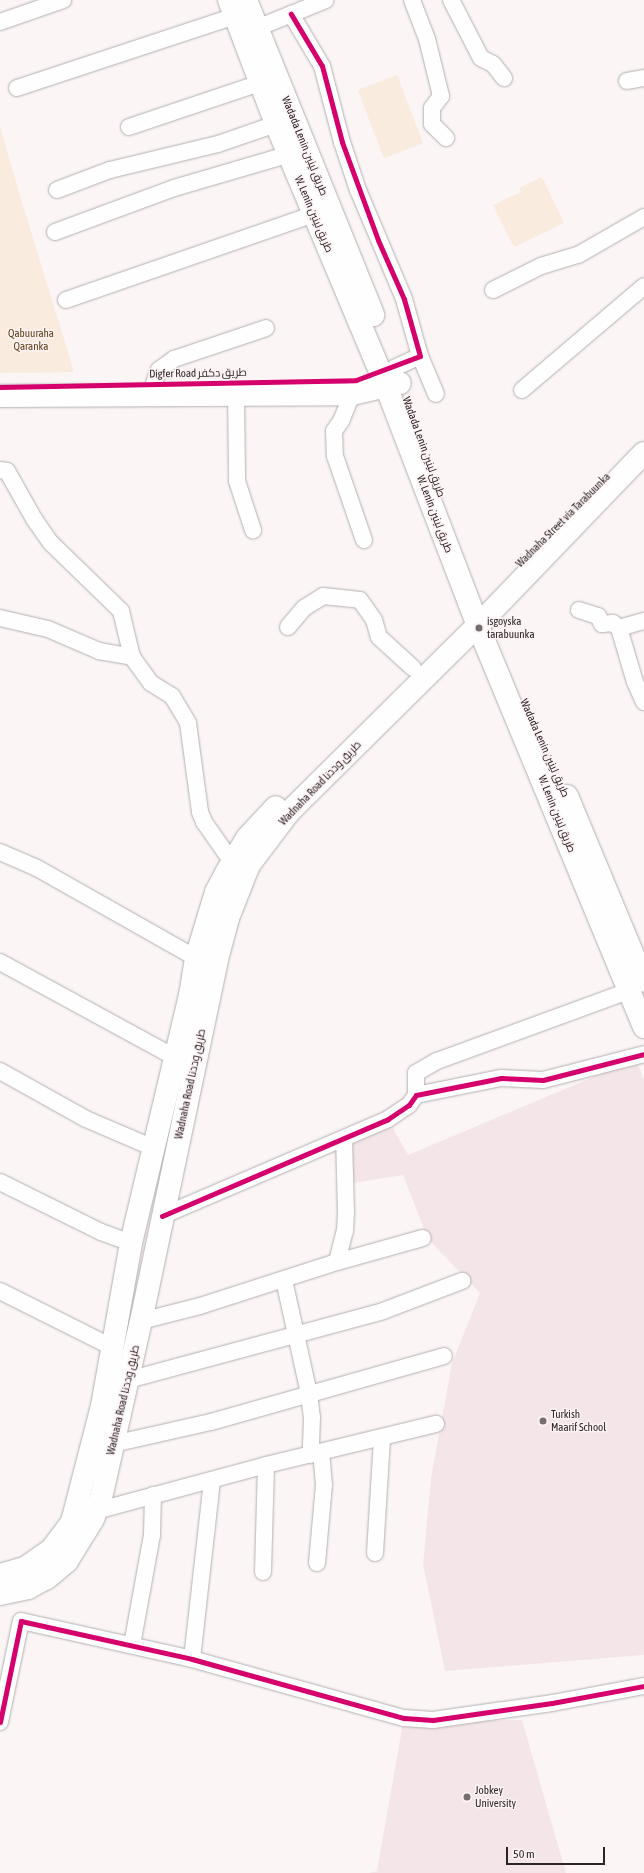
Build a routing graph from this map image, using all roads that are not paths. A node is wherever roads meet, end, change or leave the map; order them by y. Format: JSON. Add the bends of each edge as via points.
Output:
{"nodes":[{"id":1,"x":63,"y":0,"type":"edge"},
{"id":2,"x":326,"y":0,"type":"edge"},
{"id":3,"x":412,"y":0,"type":"edge"},
{"id":4,"x":451,"y":0,"type":"edge"},
{"id":5,"x":237,"y":5,"type":"edge"},
{"id":6,"x":291,"y":14,"type":"junction"},
{"id":7,"x":0,"y":22,"type":"edge"},
{"id":8,"x":257,"y":28,"type":"junction"},
{"id":9,"x":504,"y":78,"type":"dead end"},
{"id":10,"x":644,"y":78,"type":"edge"},
{"id":11,"x":627,"y":81,"type":"dead end"},
{"id":12,"x":260,"y":83,"type":"junction"},
{"id":13,"x":17,"y":88,"type":"dead end"},
{"id":14,"x":276,"y":124,"type":"junction"},
{"id":15,"x":129,"y":127,"type":"dead end"},
{"id":16,"x":446,"y":138,"type":"dead end"},
{"id":17,"x":290,"y":154,"type":"junction"},
{"id":18,"x":57,"y":190,"type":"dead end"},
{"id":19,"x":315,"y":214,"type":"junction"},
{"id":20,"x":644,"y":217,"type":"edge"},
{"id":21,"x":55,"y":232,"type":"dead end"},
{"id":22,"x":644,"y":286,"type":"edge"},
{"id":23,"x":493,"y":290,"type":"dead end"},
{"id":24,"x":66,"y":300,"type":"dead end"},
{"id":25,"x":266,"y":328,"type":"dead end"},
{"id":26,"x":420,"y":356,"type":"junction"},
{"id":27,"x":390,"y":377,"type":"junction"},
{"id":28,"x":154,"y":383,"type":"junction"},
{"id":29,"x":0,"y":387,"type":"edge"},
{"id":30,"x":522,"y":390,"type":"dead end"},
{"id":31,"x":236,"y":394,"type":"junction"},
{"id":32,"x":352,"y":394,"type":"junction"},
{"id":33,"x":436,"y":394,"type":"dead end"},
{"id":34,"x":0,"y":396,"type":"edge"},
{"id":35,"x":644,"y":438,"type":"edge"},
{"id":36,"x":644,"y":453,"type":"edge"},
{"id":37,"x":0,"y":470,"type":"edge"},
{"id":38,"x":253,"y":530,"type":"dead end"},
{"id":39,"x":554,"y":537,"type":"junction"},
{"id":40,"x":364,"y":540,"type":"dead end"},
{"id":41,"x":579,"y":610,"type":"dead end"},
{"id":42,"x":480,"y":614,"type":"junction"},
{"id":43,"x":0,"y":618,"type":"edge"},
{"id":44,"x":644,"y":621,"type":"edge"},
{"id":45,"x":288,"y":627,"type":"dead end"},
{"id":46,"x":619,"y":628,"type":"junction"},
{"id":47,"x":132,"y":657,"type":"junction"},
{"id":48,"x":414,"y":668,"type":"junction"},
{"id":49,"x":644,"y":702,"type":"edge"},
{"id":50,"x":0,"y":852,"type":"edge"},
{"id":51,"x":232,"y":862,"type":"junction"},
{"id":52,"x":196,"y":958,"type":"junction"},
{"id":53,"x":0,"y":962,"type":"edge"},
{"id":54,"x":636,"y":986,"type":"edge"},
{"id":55,"x":644,"y":1027,"type":"edge"},
{"id":56,"x":644,"y":1054,"type":"edge"},
{"id":57,"x":174,"y":1057,"type":"junction"},
{"id":58,"x":0,"y":1071,"type":"edge"},
{"id":59,"x":416,"y":1095,"type":"junction"},
{"id":60,"x":344,"y":1139,"type":"junction"},
{"id":61,"x":154,"y":1148,"type":"junction"},
{"id":62,"x":0,"y":1182,"type":"edge"},
{"id":63,"x":162,"y":1216,"type":"junction"},
{"id":64,"x":423,"y":1238,"type":"dead end"},
{"id":65,"x":131,"y":1243,"type":"junction"},
{"id":66,"x":337,"y":1262,"type":"junction"},
{"id":67,"x":284,"y":1280,"type":"junction"},
{"id":68,"x":462,"y":1281,"type":"dead end"},
{"id":69,"x":0,"y":1291,"type":"edge"},
{"id":70,"x":141,"y":1321,"type":"junction"},
{"id":71,"x":294,"y":1337,"type":"junction"},
{"id":72,"x":114,"y":1348,"type":"junction"},
{"id":73,"x":444,"y":1356,"type":"dead end"},
{"id":74,"x":128,"y":1380,"type":"junction"},
{"id":75,"x":309,"y":1394,"type":"junction"},
{"id":76,"x":436,"y":1424,"type":"dead end"},
{"id":77,"x":382,"y":1437,"type":"junction"},
{"id":78,"x":113,"y":1444,"type":"junction"},
{"id":79,"x":316,"y":1453,"type":"junction"},
{"id":80,"x":266,"y":1465,"type":"junction"},
{"id":81,"x":212,"y":1481,"type":"junction"},
{"id":82,"x":153,"y":1495,"type":"junction"},
{"id":83,"x":96,"y":1511,"type":"junction"},
{"id":84,"x":375,"y":1553,"type":"dead end"},
{"id":85,"x":317,"y":1563,"type":"dead end"},
{"id":86,"x":263,"y":1572,"type":"dead end"},
{"id":87,"x":0,"y":1575,"type":"edge"},
{"id":88,"x":0,"y":1594,"type":"edge"},
{"id":89,"x":132,"y":1645,"type":"junction"},
{"id":90,"x":192,"y":1659,"type":"junction"},
{"id":91,"x":644,"y":1686,"type":"edge"},
{"id":92,"x":0,"y":1722,"type":"edge"}],
"edges":[{"from":1,"to":7,"type":"street"},
{"from":2,"to":6,"type":"street"},
{"from":3,"to":16,"type":"street","via":[[427,39],[442,96],[432,108],[432,124]]},
{"from":4,"to":9,"type":"street","via":[[481,58],[493,64]]},
{"from":5,"to":8,"type":"main road","name":"Wadada Lenin طريق لينين"},
{"from":5,"to":12,"type":"main road","name":"W. Lenin طريق لينين"},
{"from":5,"to":13,"type":"street"},
{"from":6,"to":8,"type":"street"},
{"from":6,"to":26,"type":"street","via":[[322,66],[342,142],[378,240],[404,299]]},
{"from":8,"to":27,"type":"main road","name":"Wadada Lenin طريق لينين"},
{"from":10,"to":11,"type":"street"},
{"from":12,"to":14,"type":"main road","name":"W. Lenin طريق لينين"},
{"from":12,"to":15,"type":"street"},
{"from":14,"to":17,"type":"main road","name":"W. Lenin طريق لينين"},
{"from":14,"to":18,"type":"street","via":[[218,144],[110,170]]},
{"from":17,"to":19,"type":"main road","name":"W. Lenin طريق لينين"},
{"from":17,"to":21,"type":"street","via":[[174,188]]},
{"from":19,"to":24,"type":"street"},
{"from":19,"to":27,"type":"main road","name":"W. Lenin طريق لينين"},
{"from":20,"to":23,"type":"street","via":[[578,255],[542,266]]},
{"from":22,"to":30,"type":"street"},
{"from":25,"to":28,"type":"street","via":[[174,359],[158,370]]},
{"from":26,"to":27,"type":"street"},
{"from":26,"to":33,"type":"street"},
{"from":27,"to":28,"type":"main road","name":"Digfer Road طريق دكفر","via":[[356,380]]},
{"from":27,"to":32,"type":"main road","name":"Digfer Road طريق دكفر"},
{"from":27,"to":42,"type":"main road","name":"W. Lenin طريق لينين"},
{"from":28,"to":29,"type":"main road","name":"Digfer Road طريق دكفر"},
{"from":31,"to":32,"type":"main road","name":"Digfer Road طريق دكفر"},
{"from":31,"to":34,"type":"main road","name":"Digfer Road طريق دكفر"},
{"from":31,"to":38,"type":"street","via":[[237,481]]},
{"from":32,"to":40,"type":"street","via":[[341,422],[334,431],[335,456]]},
{"from":35,"to":39,"type":"main road","name":"Wadnaha Street via Tarabuunka"},
{"from":36,"to":39,"type":"main road"},
{"from":37,"to":47,"type":"street","via":[[7,471],[51,543],[121,611]]},
{"from":39,"to":42,"type":"main road"},
{"from":41,"to":46,"type":"street","via":[[598,616],[602,624],[613,623]]},
{"from":42,"to":48,"type":"main road","name":"Wadnaha Road طريق وددنا"},
{"from":42,"to":54,"type":"main road","name":"Wadada Lenin طريق لينين","via":[[547,768]]},
{"from":42,"to":63,"type":"main road","name":"Wadnaha Road طريق وددنا","via":[[289,812],[248,865],[232,906],[219,952]]},
{"from":43,"to":47,"type":"street","via":[[48,629],[99,651]]},
{"from":44,"to":46,"type":"street"},
{"from":45,"to":48,"type":"street","via":[[304,608],[323,596],[360,600],[374,620],[379,637]]},
{"from":46,"to":49,"type":"street","via":[[635,682]]},
{"from":47,"to":51,"type":"street","via":[[151,683],[172,696],[188,723],[200,812],[204,822]]},
{"from":48,"to":51,"type":"main road","name":"Wadnaha Road طريق وددنا","via":[[338,742],[294,793],[277,806],[247,838]]},
{"from":50,"to":52,"type":"street","via":[[37,868]]},
{"from":51,"to":52,"type":"main road","name":"Wadnaha Road طريق وددنا","via":[[216,892]]},
{"from":52,"to":57,"type":"main road","name":"Wadnaha Road طريق وددنا","via":[[190,996]]},
{"from":53,"to":57,"type":"street"},
{"from":54,"to":55,"type":"main road"},
{"from":54,"to":59,"type":"street","via":[[437,1061],[416,1073]]},
{"from":56,"to":59,"type":"street","via":[[543,1080],[501,1078]]},
{"from":57,"to":61,"type":"main road","name":"Wadnaha Road طريق وددنا"},
{"from":58,"to":61,"type":"street","via":[[86,1119]]},
{"from":59,"to":60,"type":"street","via":[[409,1105],[388,1120]]},
{"from":60,"to":63,"type":"street"},
{"from":60,"to":66,"type":"street","via":[[345,1231]]},
{"from":61,"to":65,"type":"main road","name":"Wadnaha Road طريق وددنا"},
{"from":62,"to":65,"type":"street","via":[[101,1232]]},
{"from":63,"to":70,"type":"main road","name":"Wadnaha Road طريق وددنا"},
{"from":64,"to":66,"type":"street"},
{"from":65,"to":72,"type":"main road","name":"Wadnaha Road طريق وددنا"},
{"from":66,"to":67,"type":"street"},
{"from":67,"to":70,"type":"street"},
{"from":67,"to":71,"type":"street"},
{"from":68,"to":71,"type":"street","via":[[383,1311]]},
{"from":69,"to":72,"type":"street"},
{"from":70,"to":74,"type":"main road","name":"Wadnaha Road طريق وددنا"},
{"from":71,"to":74,"type":"street"},
{"from":71,"to":75,"type":"street"},
{"from":72,"to":87,"type":"main road","name":"Wadnaha Road طريق وددنا","via":[[94,1445],[72,1522],[51,1550],[25,1568]]},
{"from":73,"to":75,"type":"street"},
{"from":74,"to":78,"type":"main road","name":"Wadnaha Road طريق وددنا"},
{"from":75,"to":78,"type":"street"},
{"from":75,"to":79,"type":"street"},
{"from":76,"to":77,"type":"street"},
{"from":77,"to":79,"type":"street"},
{"from":77,"to":84,"type":"street"},
{"from":78,"to":83,"type":"main road","name":"Wadnaha Road طريق وددنا"},
{"from":79,"to":80,"type":"street"},
{"from":79,"to":85,"type":"street","via":[[324,1485]]},
{"from":80,"to":81,"type":"street"},
{"from":80,"to":86,"type":"street"},
{"from":81,"to":82,"type":"street"},
{"from":81,"to":90,"type":"street"},
{"from":82,"to":83,"type":"street"},
{"from":82,"to":89,"type":"street","via":[[152,1535]]},
{"from":83,"to":88,"type":"main road","name":"Wadnaha Road طريق وددنا","via":[[67,1561],[47,1578],[28,1588]]},
{"from":89,"to":90,"type":"street"},
{"from":89,"to":92,"type":"street","via":[[21,1621]]},
{"from":90,"to":91,"type":"street","via":[[404,1718],[433,1720],[552,1703]]}]}
